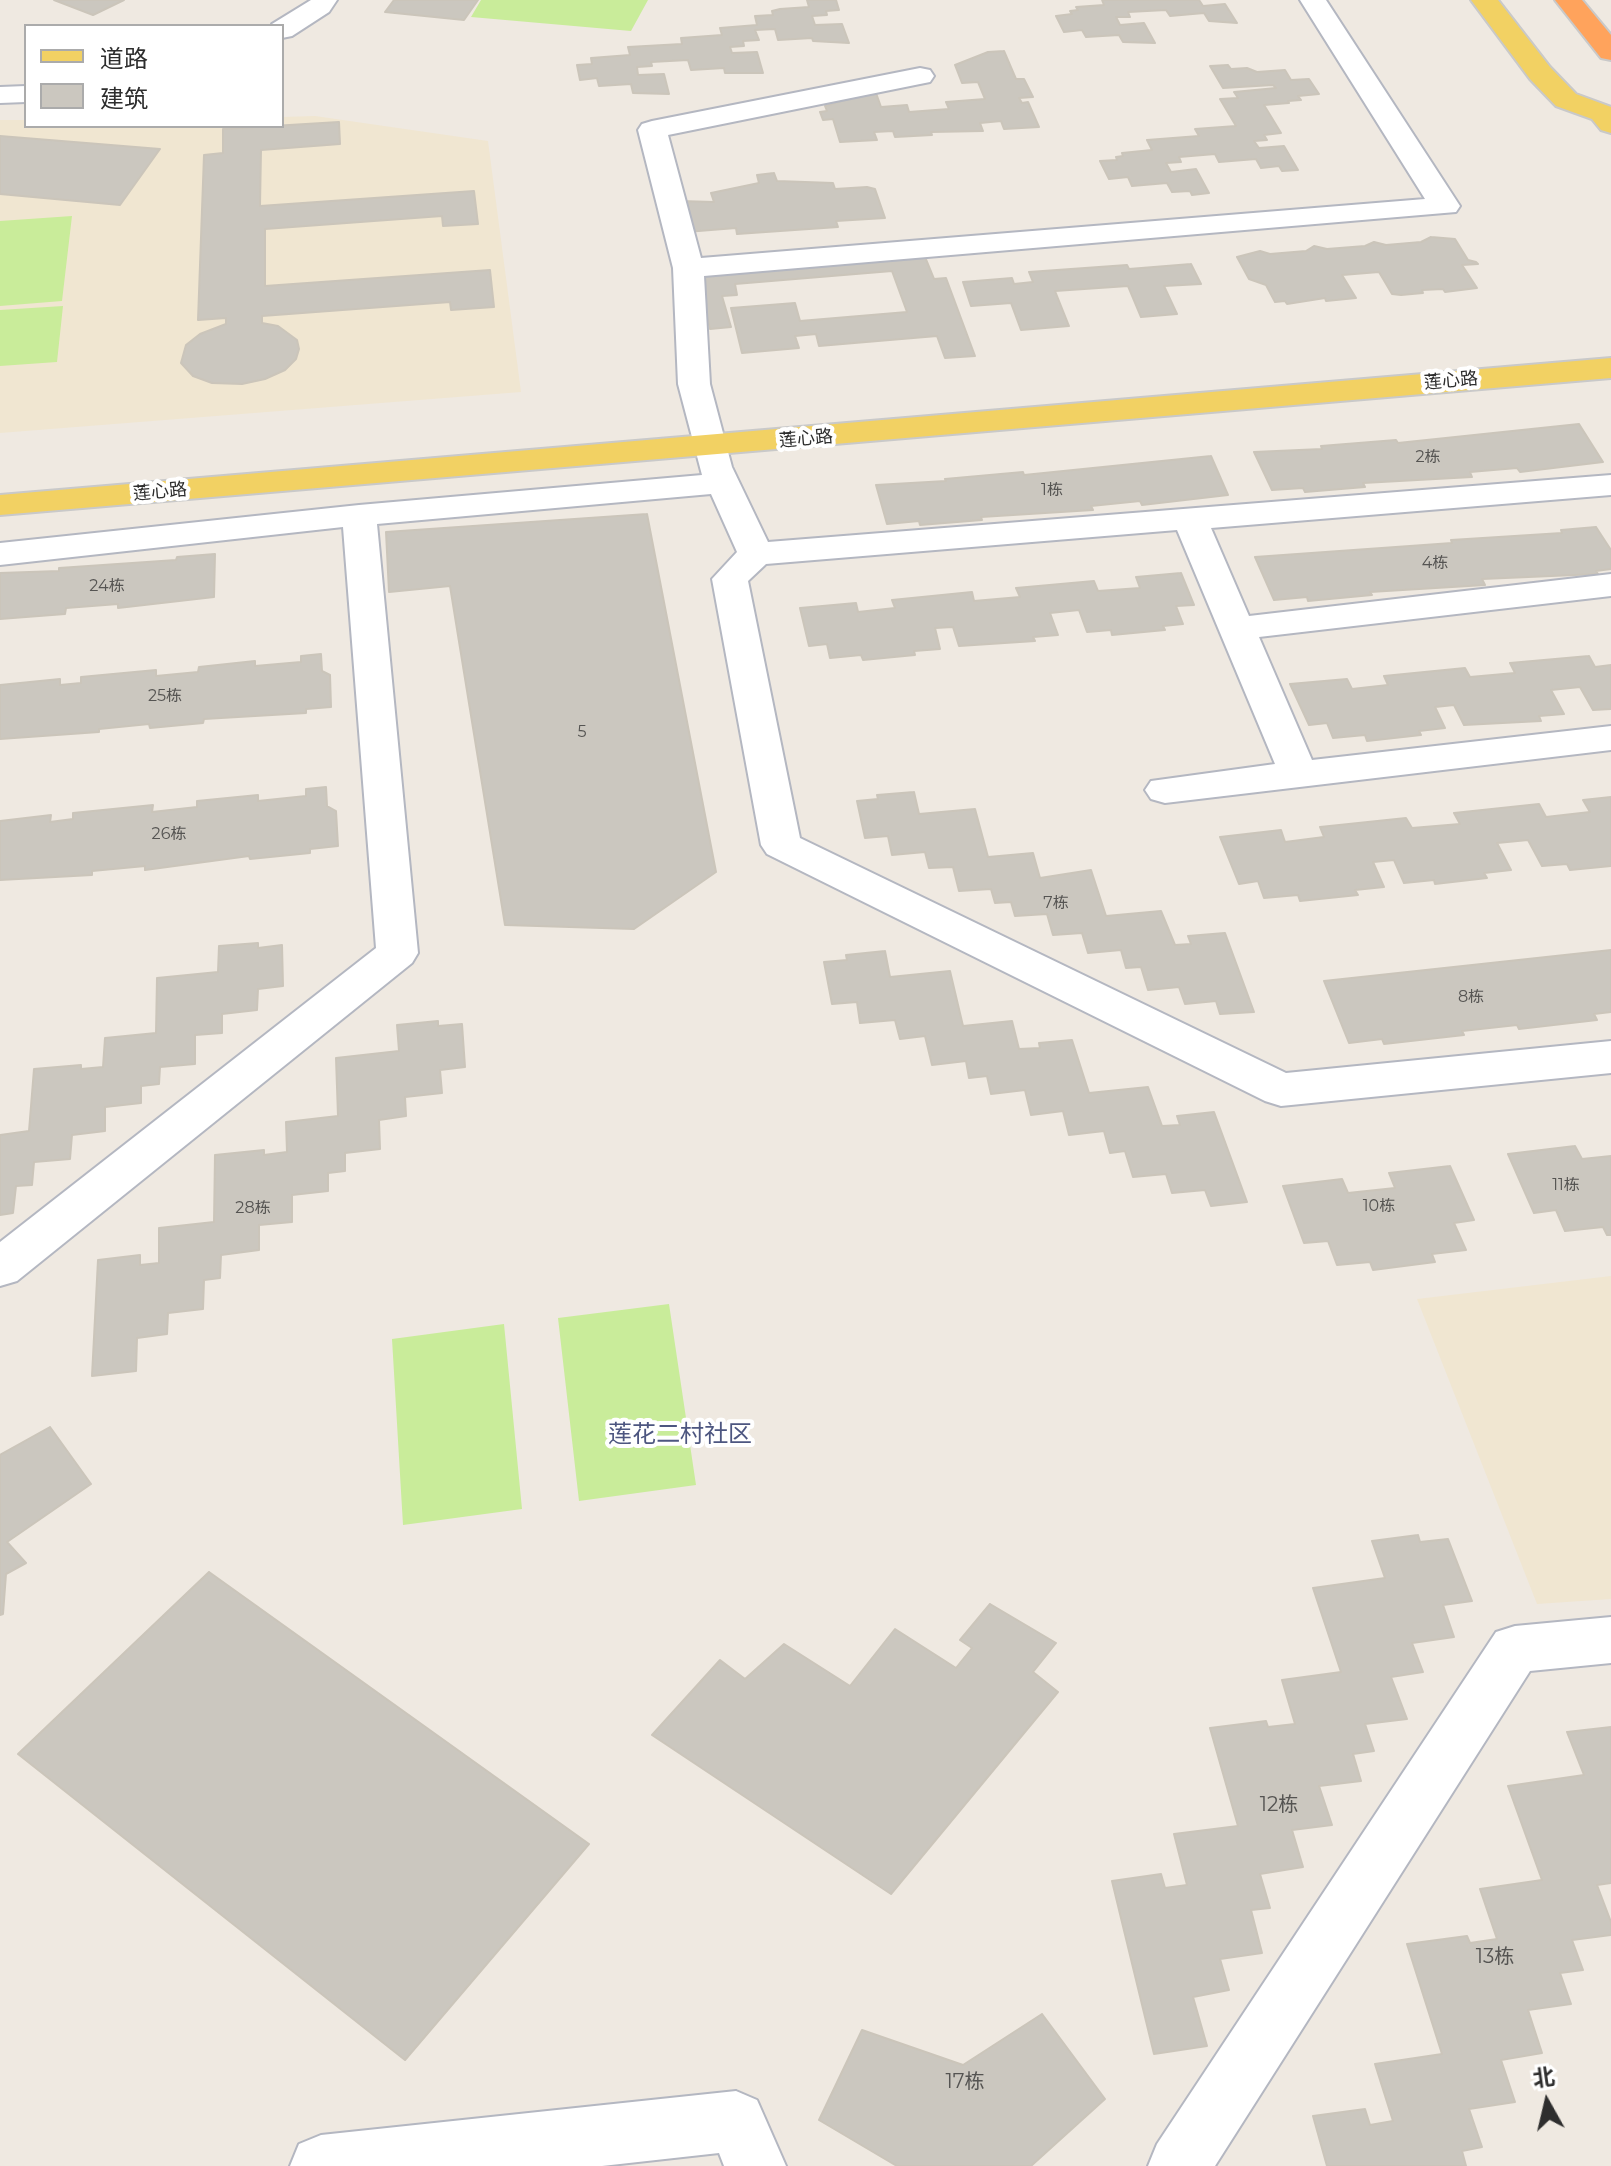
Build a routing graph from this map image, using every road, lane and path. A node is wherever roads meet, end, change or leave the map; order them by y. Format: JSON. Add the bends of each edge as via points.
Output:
{"nodes":[{"id":1,"x":324,"y":0,"type":"edge"},
{"id":2,"x":1313,"y":0,"type":"edge"},
{"id":3,"x":1484,"y":0,"type":"edge"},
{"id":4,"x":1568,"y":0,"type":"edge"},
{"id":5,"x":284,"y":29,"type":"edge"},
{"id":6,"x":1611,"y":52,"type":"edge"},
{"id":7,"x":920,"y":76,"type":"dead end"},
{"id":8,"x":24,"y":94,"type":"edge"},
{"id":9,"x":0,"y":95,"type":"edge"},
{"id":10,"x":1611,"y":124,"type":"edge"},
{"id":11,"x":688,"y":268,"type":"junction"},
{"id":12,"x":1611,"y":339,"type":"edge"},
{"id":13,"x":1611,"y":368,"type":"edge"},
{"id":14,"x":706,"y":434,"type":"junction"},
{"id":15,"x":0,"y":476,"type":"edge"},
{"id":16,"x":724,"y":483,"type":"junction"},
{"id":17,"x":1611,"y":485,"type":"edge"},
{"id":18,"x":0,"y":505,"type":"edge"},
{"id":19,"x":359,"y":515,"type":"junction"},
{"id":20,"x":1190,"y":519,"type":"junction"},
{"id":21,"x":0,"y":554,"type":"edge"},
{"id":22,"x":756,"y":554,"type":"junction"},
{"id":23,"x":1611,"y":585,"type":"edge"},
{"id":24,"x":1238,"y":628,"type":"junction"},
{"id":25,"x":1611,"y":738,"type":"edge"},
{"id":26,"x":1299,"y":774,"type":"junction"},
{"id":27,"x":1165,"y":790,"type":"dead end"},
{"id":28,"x":1611,"y":1057,"type":"edge"},
{"id":29,"x":0,"y":1268,"type":"edge"},
{"id":30,"x":1611,"y":1640,"type":"edge"},
{"id":31,"x":321,"y":2166,"type":"edge"},
{"id":32,"x":755,"y":2166,"type":"edge"},
{"id":33,"x":1179,"y":2166,"type":"edge"}],
"edges":[{"from":1,"to":5,"type":"street"},
{"from":2,"to":11,"type":"street","via":[[1445,206]]},
{"from":3,"to":10,"type":"main road","via":[[1566,100],[1602,113]]},
{"from":4,"to":6,"type":"highway"},
{"from":7,"to":11,"type":"street","via":[[652,130]]},
{"from":8,"to":9,"type":"street"},
{"from":11,"to":14,"type":"street","via":[[694,384]]},
{"from":12,"to":14,"type":"main road","name":"莲心路"},
{"from":13,"to":14,"type":"main road","name":"莲心路"},
{"from":14,"to":15,"type":"main road","name":"莲心路"},
{"from":14,"to":16,"type":"street"},
{"from":14,"to":18,"type":"main road","name":"莲心路"},
{"from":16,"to":19,"type":"street"},
{"from":16,"to":22,"type":"street"},
{"from":17,"to":20,"type":"street"},
{"from":19,"to":21,"type":"street"},
{"from":19,"to":29,"type":"street","via":[[397,953]]},
{"from":20,"to":22,"type":"street"},
{"from":20,"to":24,"type":"street"},
{"from":22,"to":28,"type":"street","via":[[730,579],[781,845],[1281,1090]]},
{"from":23,"to":24,"type":"street"},
{"from":24,"to":26,"type":"street"},
{"from":25,"to":26,"type":"street"},
{"from":26,"to":27,"type":"street"},
{"from":30,"to":33,"type":"street","via":[[1515,1649]]},
{"from":31,"to":32,"type":"street","via":[[736,2121]]}]}
